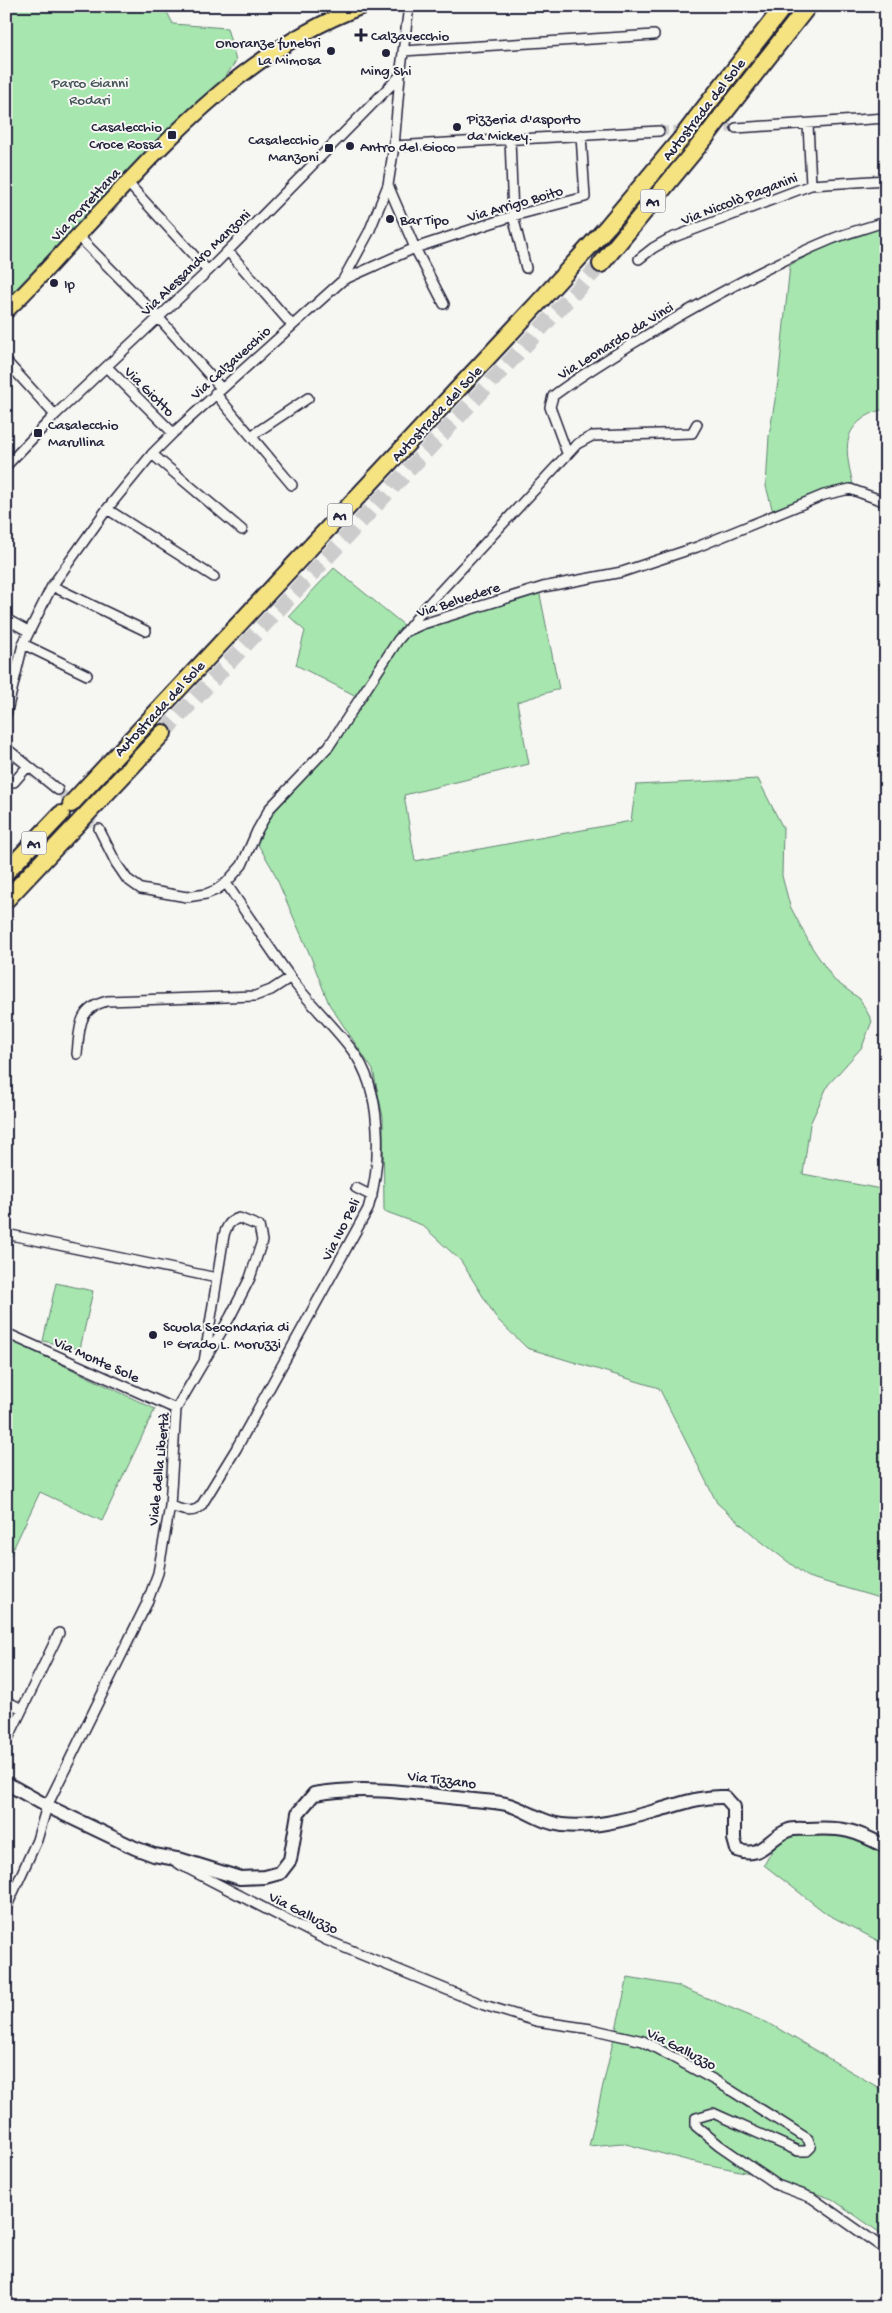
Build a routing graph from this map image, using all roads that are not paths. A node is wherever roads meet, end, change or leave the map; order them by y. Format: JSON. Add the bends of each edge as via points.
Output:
{"nodes":[{"id":1,"x":363,"y":6,"type":"edge"},
{"id":2,"x":409,"y":6,"type":"edge"},
{"id":3,"x":784,"y":6,"type":"edge"},
{"id":4,"x":808,"y":6,"type":"edge"},
{"id":5,"x":654,"y":35,"type":"dead end"},
{"id":6,"x":403,"y":51,"type":"junction"},
{"id":7,"x":400,"y":76,"type":"junction"},
{"id":8,"x":886,"y":118,"type":"edge"},
{"id":9,"x":808,"y":124,"type":"junction"},
{"id":10,"x":736,"y":128,"type":"tunnel mouth"},
{"id":11,"x":659,"y":131,"type":"tunnel mouth"},
{"id":12,"x":581,"y":135,"type":"junction"},
{"id":13,"x":510,"y":139,"type":"junction"},
{"id":14,"x":394,"y":146,"type":"junction"},
{"id":15,"x":886,"y":180,"type":"edge"},
{"id":16,"x":127,"y":182,"type":"junction"},
{"id":17,"x":812,"y":185,"type":"junction"},
{"id":18,"x":388,"y":186,"type":"junction"},
{"id":19,"x":513,"y":216,"type":"junction"},
{"id":20,"x":886,"y":221,"type":"edge"},
{"id":21,"x":78,"y":236,"type":"junction"},
{"id":22,"x":415,"y":248,"type":"junction"},
{"id":23,"x":228,"y":251,"type":"junction"},
{"id":24,"x":639,"y":259,"type":"dead end"},
{"id":25,"x":601,"y":264,"type":"tunnel mouth"},
{"id":26,"x":526,"y":268,"type":"dead end"},
{"id":27,"x":208,"y":271,"type":"junction"},
{"id":28,"x":343,"y":280,"type":"junction"},
{"id":29,"x":444,"y":304,"type":"dead end"},
{"id":30,"x":6,"y":311,"type":"edge"},
{"id":31,"x":158,"y":317,"type":"junction"},
{"id":32,"x":292,"y":325,"type":"junction"},
{"id":33,"x":6,"y":361,"type":"edge"},
{"id":34,"x":107,"y":367,"type":"junction"},
{"id":35,"x":218,"y":390,"type":"junction"},
{"id":36,"x":308,"y":398,"type":"dead end"},
{"id":37,"x":55,"y":415,"type":"junction"},
{"id":38,"x":697,"y":424,"type":"dead end"},
{"id":39,"x":173,"y":433,"type":"junction"},
{"id":40,"x":250,"y":436,"type":"junction"},
{"id":41,"x":152,"y":454,"type":"junction"},
{"id":42,"x":567,"y":454,"type":"junction"},
{"id":43,"x":6,"y":466,"type":"edge"},
{"id":44,"x":292,"y":485,"type":"dead end"},
{"id":45,"x":886,"y":502,"type":"edge"},
{"id":46,"x":107,"y":509,"type":"junction"},
{"id":47,"x":242,"y":530,"type":"dead end"},
{"id":48,"x":214,"y":577,"type":"dead end"},
{"id":49,"x":52,"y":586,"type":"junction"},
{"id":50,"x":6,"y":619,"type":"edge"},
{"id":51,"x":146,"y":631,"type":"dead end"},
{"id":52,"x":28,"y":632,"type":"junction"},
{"id":53,"x":405,"y":632,"type":"junction"},
{"id":54,"x":23,"y":644,"type":"junction"},
{"id":55,"x":87,"y":675,"type":"dead end"},
{"id":56,"x":6,"y":715,"type":"edge"},
{"id":57,"x":163,"y":733,"type":"tunnel mouth"},
{"id":58,"x":6,"y":748,"type":"edge"},
{"id":59,"x":28,"y":766,"type":"junction"},
{"id":60,"x":14,"y":782,"type":"dead end"},
{"id":61,"x":58,"y":790,"type":"tunnel mouth"},
{"id":62,"x":99,"y":829,"type":"tunnel mouth"},
{"id":63,"x":6,"y":872,"type":"edge"},
{"id":64,"x":226,"y":883,"type":"junction"},
{"id":65,"x":6,"y":900,"type":"edge"},
{"id":66,"x":290,"y":977,"type":"junction"},
{"id":67,"x":78,"y":1054,"type":"dead end"},
{"id":68,"x":356,"y":1188,"type":"dead end"},
{"id":69,"x":372,"y":1196,"type":"junction"},
{"id":70,"x":6,"y":1234,"type":"edge"},
{"id":71,"x":218,"y":1278,"type":"junction"},
{"id":72,"x":6,"y":1333,"type":"edge"},
{"id":73,"x":204,"y":1362,"type":"junction"},
{"id":74,"x":176,"y":1409,"type":"junction"},
{"id":75,"x":170,"y":1506,"type":"junction"},
{"id":76,"x":59,"y":1633,"type":"dead end"},
{"id":77,"x":6,"y":1701,"type":"edge"},
{"id":78,"x":22,"y":1709,"type":"junction"},
{"id":79,"x":6,"y":1742,"type":"edge"},
{"id":80,"x":6,"y":1783,"type":"edge"},
{"id":81,"x":47,"y":1806,"type":"junction"},
{"id":82,"x":886,"y":1847,"type":"edge"},
{"id":83,"x":166,"y":1857,"type":"junction"},
{"id":84,"x":6,"y":1908,"type":"edge"},
{"id":85,"x":886,"y":2250,"type":"edge"}],
"edges":[{"from":1,"to":16,"type":"main road","name":"Via Porrettana","via":[[300,34],[266,56],[176,130]]},
{"from":2,"to":6,"type":"street","name":"Via Calzavecchio"},
{"from":3,"to":63,"type":"highway","name":"Autostrada del Sole","number":"A1","bridge":true,"via":[[681,139],[608,226]]},
{"from":4,"to":25,"type":"highway","name":"Autostrada del Sole","number":"A1","bridge":true},
{"from":5,"to":6,"type":"street"},
{"from":6,"to":7,"type":"street","name":"Via Calzavecchio"},
{"from":7,"to":14,"type":"street","name":"Via Calzavecchio"},
{"from":7,"to":23,"type":"street","name":"Via Alessandro Manzoni"},
{"from":8,"to":9,"type":"street"},
{"from":9,"to":10,"type":"street"},
{"from":9,"to":17,"type":"street"},
{"from":11,"to":12,"type":"street"},
{"from":12,"to":13,"type":"street"},
{"from":12,"to":19,"type":"street","name":"Via Arrigo Boito","via":[[585,197]]},
{"from":13,"to":14,"type":"street"},
{"from":13,"to":19,"type":"street"},
{"from":14,"to":18,"type":"street","name":"Via Calzavecchio"},
{"from":15,"to":17,"type":"street","name":"Via Niccolò Paganini"},
{"from":16,"to":21,"type":"main road","name":"Via Porrettana"},
{"from":16,"to":27,"type":"street"},
{"from":17,"to":24,"type":"street","name":"Via Niccolò Paganini","via":[[669,240]]},
{"from":18,"to":22,"type":"street"},
{"from":18,"to":28,"type":"street","name":"Via Calzavecchio","via":[[369,232]]},
{"from":19,"to":22,"type":"street","name":"Via Arrigo Boito"},
{"from":19,"to":26,"type":"street"},
{"from":20,"to":42,"type":"street","name":"Via Leonardo da Vinci","via":[[833,239],[694,307],[553,396],[550,401],[553,415]]},
{"from":21,"to":30,"type":"main road","name":"Via Porrettana"},
{"from":21,"to":31,"type":"street"},
{"from":22,"to":28,"type":"street","name":"Via Arrigo Boito"},
{"from":22,"to":29,"type":"street"},
{"from":23,"to":27,"type":"street","name":"Via Alessandro Manzoni"},
{"from":23,"to":32,"type":"street"},
{"from":27,"to":31,"type":"street","name":"Via Alessandro Manzoni"},
{"from":28,"to":32,"type":"street","name":"Via Calzavecchio"},
{"from":31,"to":34,"type":"street","name":"Via Alessandro Manzoni"},
{"from":31,"to":35,"type":"street"},
{"from":32,"to":35,"type":"street","name":"Via Calzavecchio"},
{"from":33,"to":37,"type":"street"},
{"from":34,"to":37,"type":"street","name":"Via Alessandro Manzoni"},
{"from":34,"to":39,"type":"street","name":"Via Giotto"},
{"from":35,"to":39,"type":"street","name":"Via Calzavecchio"},
{"from":35,"to":40,"type":"street"},
{"from":36,"to":40,"type":"street"},
{"from":37,"to":43,"type":"street","name":"Via Alessandro Manzoni"},
{"from":38,"to":42,"type":"street","via":[[692,433],[592,436]]},
{"from":39,"to":41,"type":"street","name":"Via Calzavecchio"},
{"from":40,"to":44,"type":"street"},
{"from":41,"to":46,"type":"street","name":"Via Calzavecchio"},
{"from":41,"to":47,"type":"street"},
{"from":42,"to":53,"type":"street"},
{"from":45,"to":53,"type":"street","name":"Via Belvedere","via":[[850,489],[824,494],[697,547],[622,572],[543,587]]},
{"from":46,"to":48,"type":"street"},
{"from":46,"to":49,"type":"street","name":"Via Calzavecchio"},
{"from":49,"to":51,"type":"street"},
{"from":49,"to":52,"type":"street","name":"Via Calzavecchio"},
{"from":50,"to":52,"type":"street"},
{"from":52,"to":54,"type":"street","name":"Via Calzavecchio"},
{"from":53,"to":64,"type":"street","name":"Via Belvedere","via":[[329,746],[270,808],[242,865]]},
{"from":54,"to":55,"type":"street"},
{"from":54,"to":56,"type":"street","name":"Via Calzavecchio"},
{"from":57,"to":65,"type":"highway","name":"Autostrada del Sole","number":"A1"},
{"from":58,"to":59,"type":"street"},
{"from":59,"to":60,"type":"street"},
{"from":59,"to":61,"type":"street"},
{"from":62,"to":64,"type":"street","name":"Via Belvedere","via":[[127,879],[141,889],[175,896],[196,896]]},
{"from":64,"to":66,"type":"street","name":"Via Ivo Peli"},
{"from":66,"to":67,"type":"street","via":[[255,996],[94,1004],[83,1015]]},
{"from":66,"to":69,"type":"street","name":"Via Ivo Peli","via":[[354,1052],[367,1076],[374,1105],[376,1140]]},
{"from":68,"to":69,"type":"street"},
{"from":69,"to":75,"type":"street","name":"Via Ivo Peli","via":[[368,1209],[292,1348],[201,1506],[191,1511]]},
{"from":70,"to":71,"type":"street"},
{"from":71,"to":73,"type":"street"},
{"from":71,"to":73,"type":"street","name":"Viale della Libertà","via":[[226,1226],[239,1218],[259,1226],[262,1241],[250,1278]]},
{"from":72,"to":74,"type":"street","name":"Via Monte Sole"},
{"from":73,"to":74,"type":"street","name":"Viale della Libertà"},
{"from":74,"to":75,"type":"street","name":"Viale della Libertà"},
{"from":75,"to":81,"type":"street","name":"Viale della Libertà","via":[[158,1574],[147,1603]]},
{"from":76,"to":78,"type":"street"},
{"from":77,"to":78,"type":"street"},
{"from":78,"to":79,"type":"street"},
{"from":80,"to":81,"type":"street","name":"Via Tizzano"},
{"from":81,"to":83,"type":"street","name":"Via Tizzano","via":[[136,1848]]},
{"from":81,"to":84,"type":"street","name":"Viale della Libertà","via":[[37,1840]]},
{"from":82,"to":83,"type":"street","name":"Via Tizzano","via":[[843,1828],[816,1828],[789,1830],[747,1854],[738,1850],[734,1838],[734,1807],[725,1797],[699,1799],[598,1824],[562,1825],[542,1821],[506,1804],[425,1793],[362,1789],[314,1794],[298,1813],[290,1860],[280,1873],[265,1878],[240,1878]]},
{"from":83,"to":85,"type":"street","name":"Via Galluzzo","via":[[326,1940],[484,2005],[536,2022],[591,2029],[652,2045],[808,2139],[811,2147],[798,2151],[713,2113],[696,2118],[696,2126],[726,2150],[777,2185],[812,2198]]}]}
